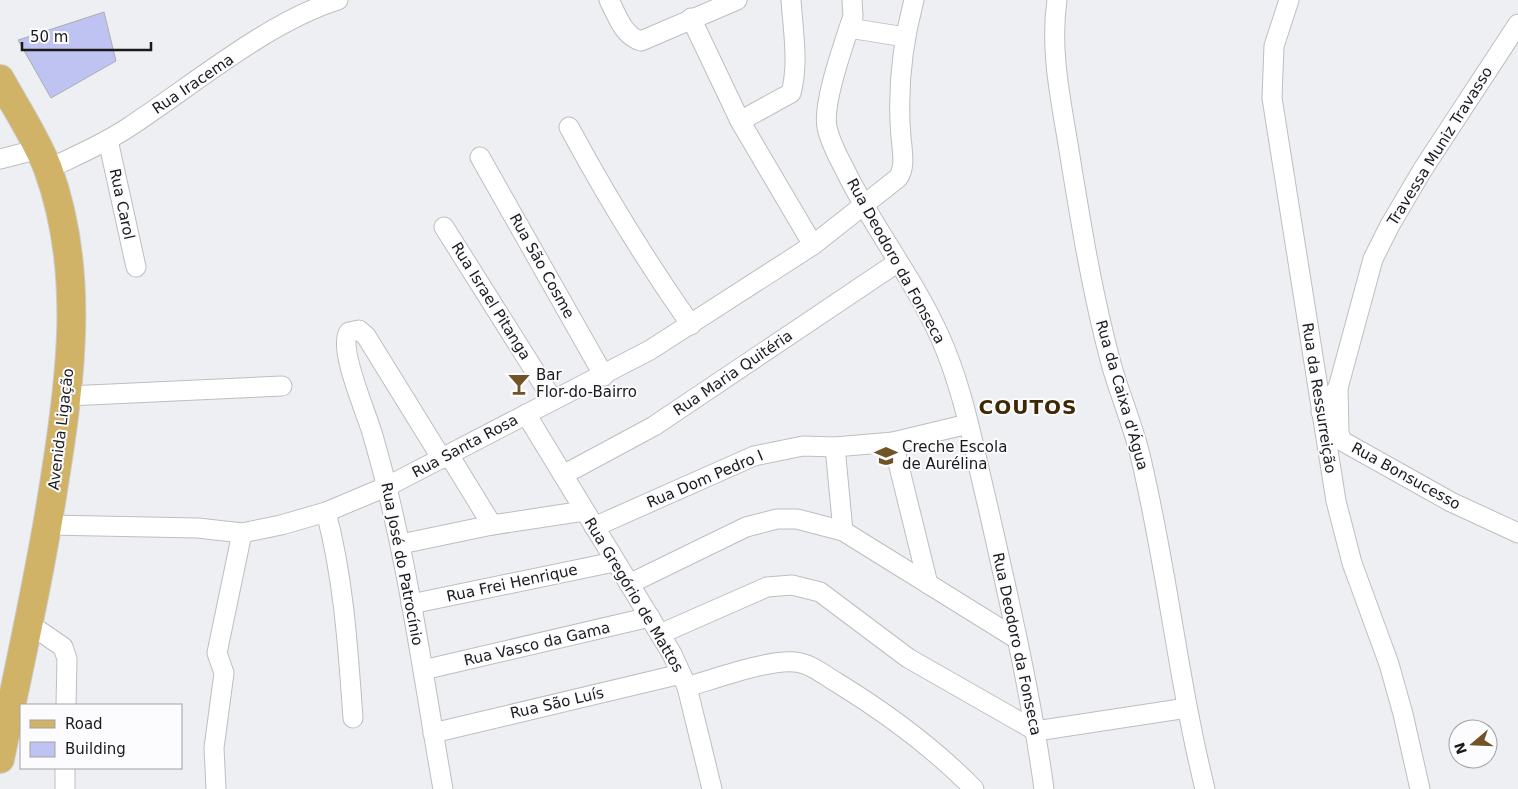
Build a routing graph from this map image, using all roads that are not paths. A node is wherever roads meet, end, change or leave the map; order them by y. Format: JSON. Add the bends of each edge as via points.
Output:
{"nodes":[{"id":1,"x":338,"y":0,"type":"edge"},
{"id":2,"x":609,"y":0,"type":"edge"},
{"id":3,"x":737,"y":0,"type":"edge"},
{"id":4,"x":792,"y":0,"type":"edge"},
{"id":5,"x":852,"y":0,"type":"edge"},
{"id":6,"x":914,"y":0,"type":"edge"},
{"id":7,"x":1057,"y":0,"type":"edge"},
{"id":8,"x":1289,"y":0,"type":"edge"},
{"id":9,"x":691,"y":18,"type":"junction"},
{"id":10,"x":1518,"y":24,"type":"edge"},
{"id":11,"x":849,"y":28,"type":"junction"},
{"id":12,"x":905,"y":37,"type":"junction"},
{"id":13,"x":0,"y":79,"type":"edge"},
{"id":14,"x":740,"y":121,"type":"junction"},
{"id":15,"x":569,"y":127,"type":"dead end"},
{"id":16,"x":108,"y":140,"type":"junction"},
{"id":17,"x":480,"y":157,"type":"dead end"},
{"id":18,"x":0,"y":159,"type":"edge"},
{"id":19,"x":43,"y":159,"type":"junction"},
{"id":20,"x":862,"y":205,"type":"junction"},
{"id":21,"x":444,"y":227,"type":"dead end"},
{"id":22,"x":813,"y":244,"type":"junction"},
{"id":23,"x":898,"y":262,"type":"junction"},
{"id":24,"x":136,"y":267,"type":"dead end"},
{"id":25,"x":691,"y":325,"type":"junction"},
{"id":26,"x":604,"y":376,"type":"junction"},
{"id":27,"x":282,"y":386,"type":"dead end"},
{"id":28,"x":1338,"y":388,"type":"junction"},
{"id":29,"x":68,"y":396,"type":"junction"},
{"id":30,"x":553,"y":400,"type":"junction"},
{"id":31,"x":1321,"y":412,"type":"junction"},
{"id":32,"x":526,"y":414,"type":"junction"},
{"id":33,"x":968,"y":424,"type":"junction"},
{"id":34,"x":893,"y":442,"type":"junction"},
{"id":35,"x":835,"y":447,"type":"junction"},
{"id":36,"x":446,"y":457,"type":"junction"},
{"id":37,"x":563,"y":476,"type":"junction"},
{"id":38,"x":388,"y":486,"type":"junction"},
{"id":39,"x":326,"y":512,"type":"junction"},
{"id":40,"x":589,"y":519,"type":"junction"},
{"id":41,"x":48,"y":525,"type":"junction"},
{"id":42,"x":492,"y":525,"type":"junction"},
{"id":43,"x":843,"y":531,"type":"junction"},
{"id":44,"x":1518,"y":532,"type":"edge"},
{"id":45,"x":242,"y":533,"type":"junction"},
{"id":46,"x":401,"y":544,"type":"junction"},
{"id":47,"x":614,"y":562,"type":"junction"},
{"id":48,"x":629,"y":584,"type":"junction"},
{"id":49,"x":928,"y":584,"type":"junction"},
{"id":50,"x":411,"y":604,"type":"junction"},
{"id":51,"x":650,"y":617,"type":"junction"},
{"id":52,"x":28,"y":623,"type":"junction"},
{"id":53,"x":660,"y":634,"type":"junction"},
{"id":54,"x":1017,"y":640,"type":"junction"},
{"id":55,"x":423,"y":670,"type":"junction"},
{"id":56,"x":684,"y":680,"type":"junction"},
{"id":57,"x":66,"y":704,"type":"edge"},
{"id":58,"x":1188,"y":708,"type":"junction"},
{"id":59,"x":353,"y":718,"type":"dead end"},
{"id":60,"x":1036,"y":731,"type":"junction"},
{"id":61,"x":433,"y":733,"type":"junction"},
{"id":62,"x":0,"y":759,"type":"edge"},
{"id":63,"x":66,"y":769,"type":"edge"},
{"id":64,"x":65,"y":789,"type":"edge"},
{"id":65,"x":216,"y":789,"type":"edge"},
{"id":66,"x":443,"y":789,"type":"edge"},
{"id":67,"x":712,"y":789,"type":"edge"},
{"id":68,"x":974,"y":789,"type":"edge"},
{"id":69,"x":1044,"y":789,"type":"edge"},
{"id":70,"x":1205,"y":789,"type":"edge"},
{"id":71,"x":1420,"y":789,"type":"edge"}],
"edges":[{"from":1,"to":16,"type":"street","name":"Rua Iracema","via":[[285,22]]},
{"from":2,"to":9,"type":"street","via":[[627,33],[640,41]]},
{"from":3,"to":9,"type":"street"},
{"from":4,"to":14,"type":"street","via":[[794,82],[791,93]]},
{"from":5,"to":11,"type":"street","name":"Rua Deodoro da Fonseca","via":[[853,16]]},
{"from":6,"to":12,"type":"street"},
{"from":7,"to":58,"type":"street","name":"Rua da Caixa d'Água","via":[[1053,26],[1054,64],[1074,180],[1112,367],[1141,458]]},
{"from":8,"to":31,"type":"street","name":"Rua da Ressurreição","via":[[1274,46],[1272,98]]},
{"from":9,"to":14,"type":"street"},
{"from":10,"to":28,"type":"street","name":"Travessa Muniz Travasso","via":[[1423,168],[1377,251]]},
{"from":11,"to":12,"type":"street"},
{"from":11,"to":20,"type":"street","name":"Rua Deodoro da Fonseca","via":[[826,110],[826,126]]},
{"from":12,"to":20,"type":"street","name":"Rua Santa Rosa","via":[[900,76],[902,173]]},
{"from":13,"to":19,"type":"main road","name":"Avenida Ligação"},
{"from":14,"to":22,"type":"street"},
{"from":15,"to":25,"type":"street","via":[[607,197]]},
{"from":16,"to":19,"type":"street","name":"Rua Iracema"},
{"from":16,"to":24,"type":"street","name":"Rua Carol"},
{"from":17,"to":26,"type":"street","name":"Rua São Cosme"},
{"from":18,"to":19,"type":"street","name":"Rua Iracema"},
{"from":19,"to":29,"type":"main road","name":"Avenida Ligação","via":[[60,213],[71,275]]},
{"from":20,"to":22,"type":"street","name":"Rua Santa Rosa"},
{"from":20,"to":23,"type":"street","name":"Rua Deodoro da Fonseca"},
{"from":21,"to":30,"type":"street","name":"Rua Israel Pitanga"},
{"from":22,"to":25,"type":"street","name":"Rua Santa Rosa"},
{"from":23,"to":33,"type":"street","name":"Rua Deodoro da Fonseca","via":[[940,337]]},
{"from":23,"to":37,"type":"street","name":"Rua Maria Quitéria","via":[[654,426]]},
{"from":25,"to":26,"type":"street","name":"Rua Santa Rosa"},
{"from":26,"to":30,"type":"street","name":"Rua Santa Rosa"},
{"from":27,"to":29,"type":"street"},
{"from":28,"to":31,"type":"street","name":"Travessa Muniz Travasso"},
{"from":28,"to":44,"type":"street","name":"Rua Bonsucesso","via":[[1342,441],[1451,502]]},
{"from":29,"to":41,"type":"main road","name":"Avenida Ligação"},
{"from":30,"to":32,"type":"street","name":"Rua Santa Rosa"},
{"from":31,"to":71,"type":"street","name":"Rua da Ressurreição","via":[[1336,500],[1352,564],[1389,664]]},
{"from":32,"to":36,"type":"street","name":"Rua Santa Rosa"},
{"from":32,"to":37,"type":"street","name":"Rua Gregório de Mattos"},
{"from":33,"to":34,"type":"street","name":"Rua Dom Pedro I"},
{"from":33,"to":54,"type":"street","name":"Rua Deodoro da Fonseca"},
{"from":34,"to":35,"type":"street","name":"Rua Dom Pedro I"},
{"from":34,"to":49,"type":"street"},
{"from":35,"to":40,"type":"street","name":"Rua Dom Pedro I","via":[[803,446],[754,456]]},
{"from":35,"to":43,"type":"street"},
{"from":36,"to":38,"type":"street","name":"Rua Santa Rosa"},
{"from":36,"to":38,"type":"street","name":"Rua José do Patrocínio","via":[[366,336],[354,330],[347,335],[346,342],[352,373]]},
{"from":36,"to":42,"type":"street"},
{"from":37,"to":40,"type":"street","name":"Rua Gregório de Mattos"},
{"from":38,"to":39,"type":"street","name":"Rua Santa Rosa"},
{"from":38,"to":46,"type":"street","name":"Rua José do Patrocínio"},
{"from":39,"to":45,"type":"street","name":"Rua Santa Rosa"},
{"from":39,"to":59,"type":"street","via":[[342,590]]},
{"from":40,"to":42,"type":"street","name":"Rua Dom Pedro I"},
{"from":40,"to":47,"type":"street","name":"Rua Gregório de Mattos"},
{"from":41,"to":45,"type":"street","name":"Rua Santa Rosa","via":[[198,528]]},
{"from":41,"to":52,"type":"main road","name":"Avenida Ligação"},
{"from":42,"to":46,"type":"street","name":"Rua Dom Pedro I"},
{"from":43,"to":48,"type":"street","via":[[797,519],[762,522]]},
{"from":43,"to":49,"type":"street"},
{"from":45,"to":65,"type":"street","via":[[217,653],[224,673],[214,748]]},
{"from":46,"to":50,"type":"street","name":"Rua José do Patrocínio"},
{"from":47,"to":48,"type":"street","name":"Rua Gregório de Mattos"},
{"from":47,"to":50,"type":"street","name":"Rua Frei Henrique"},
{"from":48,"to":51,"type":"street","name":"Rua Gregório de Mattos"},
{"from":49,"to":54,"type":"street"},
{"from":50,"to":55,"type":"street","name":"Rua José do Patrocínio"},
{"from":51,"to":53,"type":"street","name":"Rua Gregório de Mattos"},
{"from":51,"to":55,"type":"street","name":"Rua Vasco da Gama"},
{"from":52,"to":57,"type":"street","via":[[63,646],[67,659]]},
{"from":52,"to":62,"type":"main road","name":"Avenida Ligação"},
{"from":53,"to":56,"type":"street","name":"Rua Gregório de Mattos"},
{"from":53,"to":60,"type":"street","via":[[768,587],[792,585],[820,592],[908,658]]},
{"from":54,"to":60,"type":"street","name":"Rua Deodoro da Fonseca"},
{"from":55,"to":61,"type":"street","name":"Rua José do Patrocínio"},
{"from":56,"to":61,"type":"street","name":"Rua São Luís"},
{"from":56,"to":67,"type":"street","name":"Rua Gregório de Mattos"},
{"from":56,"to":68,"type":"street","name":"Rua São Luís","via":[[777,662],[796,662],[812,667],[873,704]]},
{"from":58,"to":60,"type":"street"},
{"from":58,"to":70,"type":"street","name":"Rua da Caixa d'Água"},
{"from":60,"to":69,"type":"street","name":"Rua Deodoro da Fonseca"},
{"from":61,"to":66,"type":"street","name":"Rua José do Patrocínio"},
{"from":63,"to":64,"type":"street"}]}
